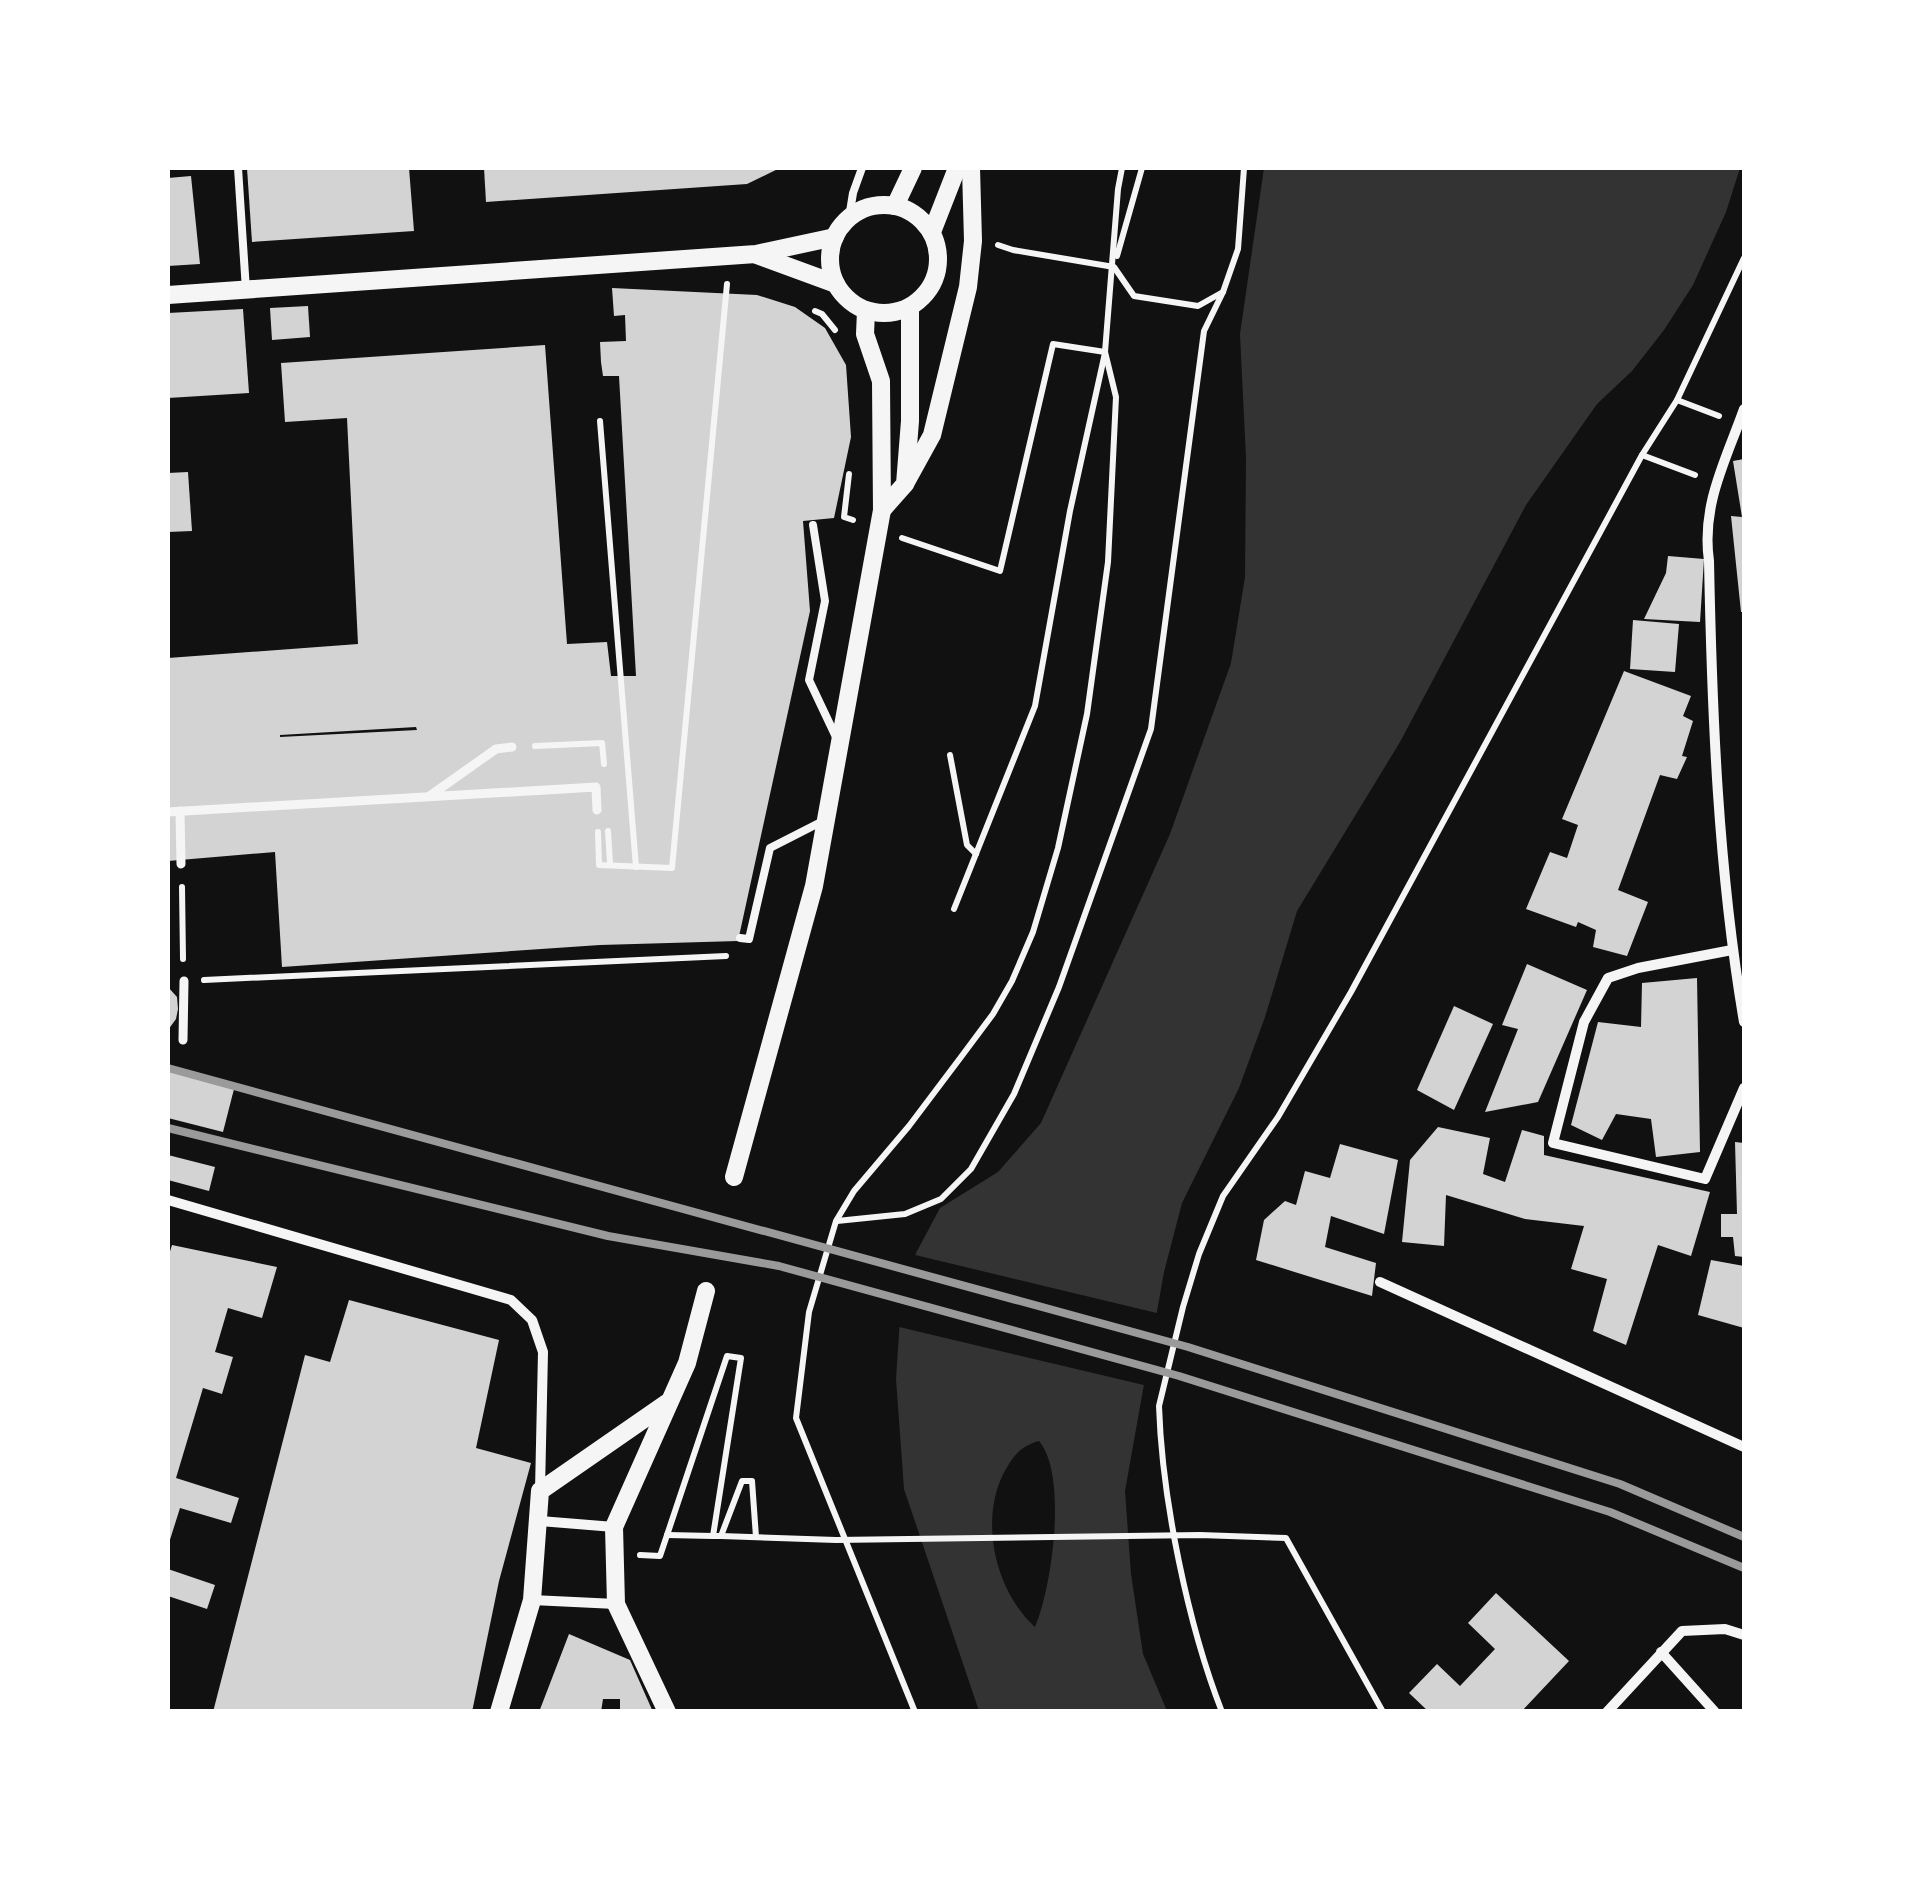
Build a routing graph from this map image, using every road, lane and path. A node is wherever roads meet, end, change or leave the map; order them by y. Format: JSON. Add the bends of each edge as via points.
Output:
{"nodes":[{"id":1,"x":238,"y":168,"type":"edge"},
{"id":2,"x":862,"y":168,"type":"edge"},
{"id":3,"x":913,"y":168,"type":"edge"},
{"id":4,"x":957,"y":168,"type":"edge"},
{"id":5,"x":971,"y":168,"type":"edge"},
{"id":6,"x":1122,"y":168,"type":"edge"},
{"id":7,"x":1142,"y":168,"type":"edge"},
{"id":8,"x":1244,"y":168,"type":"edge"},
{"id":9,"x":895,"y":206,"type":"junction"},
{"id":10,"x":849,"y":218,"type":"junction"},
{"id":11,"x":932,"y":232,"type":"junction"},
{"id":12,"x":834,"y":238,"type":"junction"},
{"id":13,"x":973,"y":242,"type":"junction"},
{"id":14,"x":756,"y":254,"type":"junction"},
{"id":15,"x":1744,"y":258,"type":"edge"},
{"id":16,"x":1114,"y":266,"type":"junction"},
{"id":17,"x":836,"y":284,"type":"junction"},
{"id":18,"x":745,"y":288,"type":"dead end"},
{"id":19,"x":246,"y":290,"type":"junction"},
{"id":20,"x":1223,"y":292,"type":"junction"},
{"id":21,"x":168,"y":295,"type":"edge"},
{"id":22,"x":910,"y":306,"type":"junction"},
{"id":23,"x":808,"y":308,"type":"dead end"},
{"id":24,"x":866,"y":310,"type":"junction"},
{"id":25,"x":840,"y":336,"type":"dead end"},
{"id":26,"x":1105,"y":352,"type":"junction"},
{"id":27,"x":1677,"y":400,"type":"junction"},
{"id":28,"x":1744,"y":409,"type":"edge"},
{"id":29,"x":600,"y":421,"type":"dead end"},
{"id":30,"x":1740,"y":423,"type":"junction"},
{"id":31,"x":1642,"y":455,"type":"junction"},
{"id":32,"x":852,"y":460,"type":"dead end"},
{"id":33,"x":1716,"y":482,"type":"junction"},
{"id":34,"x":904,"y":484,"type":"junction"},
{"id":35,"x":880,"y":520,"type":"junction"},
{"id":36,"x":813,"y":525,"type":"dead end"},
{"id":37,"x":838,"y":742,"type":"junction"},
{"id":38,"x":512,"y":748,"type":"dead end"},
{"id":39,"x":950,"y":755,"type":"dead end"},
{"id":40,"x":428,"y":797,"type":"junction"},
{"id":41,"x":597,"y":810,"type":"dead end"},
{"id":42,"x":180,"y":811,"type":"junction"},
{"id":43,"x":168,"y":812,"type":"edge"},
{"id":44,"x":825,"y":820,"type":"junction"},
{"id":45,"x":609,"y":842,"type":"dead end"},
{"id":46,"x":598,"y":843,"type":"dead end"},
{"id":47,"x":976,"y":854,"type":"junction"},
{"id":48,"x":181,"y":864,"type":"joint"},
{"id":49,"x":610,"y":864,"type":"junction"},
{"id":50,"x":636,"y":868,"type":"junction"},
{"id":51,"x":660,"y":868,"type":"dead end"},
{"id":52,"x":954,"y":910,"type":"dead end"},
{"id":53,"x":745,"y":938,"type":"joint"},
{"id":54,"x":1732,"y":950,"type":"junction"},
{"id":55,"x":184,"y":980,"type":"junction"},
{"id":56,"x":1744,"y":1022,"type":"edge"},
{"id":57,"x":184,"y":1040,"type":"dead end"},
{"id":58,"x":1744,"y":1088,"type":"edge"},
{"id":59,"x":734,"y":1177,"type":"dead end"},
{"id":60,"x":168,"y":1200,"type":"edge"},
{"id":61,"x":836,"y":1221,"type":"junction"},
{"id":62,"x":1380,"y":1282,"type":"dead end"},
{"id":63,"x":706,"y":1291,"type":"dead end"},
{"id":64,"x":668,"y":1403,"type":"junction"},
{"id":65,"x":1744,"y":1448,"type":"edge"},
{"id":66,"x":540,"y":1491,"type":"junction"},
{"id":67,"x":540,"y":1521,"type":"junction"},
{"id":68,"x":614,"y":1527,"type":"junction"},
{"id":69,"x":668,"y":1534,"type":"junction"},
{"id":70,"x":717,"y":1536,"type":"junction"},
{"id":71,"x":756,"y":1537,"type":"junction"},
{"id":72,"x":614,"y":1554,"type":"junction"},
{"id":73,"x":532,"y":1600,"type":"junction"},
{"id":74,"x":616,"y":1604,"type":"junction"},
{"id":75,"x":1744,"y":1636,"type":"edge"},
{"id":76,"x":1661,"y":1652,"type":"junction"},
{"id":77,"x":499,"y":1712,"type":"edge"},
{"id":78,"x":666,"y":1712,"type":"edge"},
{"id":79,"x":915,"y":1712,"type":"edge"},
{"id":80,"x":1222,"y":1712,"type":"edge"},
{"id":81,"x":1383,"y":1712,"type":"edge"},
{"id":82,"x":1606,"y":1712,"type":"edge"},
{"id":83,"x":1715,"y":1712,"type":"edge"}],
"edges":[{"from":1,"to":19,"type":"lane"},
{"from":2,"to":10,"type":"lane"},
{"from":3,"to":9,"type":"street"},
{"from":4,"to":11,"type":"street"},
{"from":5,"to":13,"type":"street"},
{"from":6,"to":16,"type":"path"},
{"from":7,"to":16,"type":"path"},
{"from":8,"to":20,"type":"path","via":[[1238,249]]},
{"from":9,"to":10,"type":"street","via":[[871,206]]},
{"from":9,"to":11,"type":"street"},
{"from":10,"to":12,"type":"street"},
{"from":11,"to":22,"type":"street","via":[[936,278]]},
{"from":12,"to":14,"type":"street"},
{"from":12,"to":17,"type":"street"},
{"from":13,"to":16,"type":"path"},
{"from":13,"to":34,"type":"street","via":[[932,435]]},
{"from":14,"to":17,"type":"street"},
{"from":14,"to":19,"type":"street"},
{"from":15,"to":27,"type":"path"},
{"from":16,"to":20,"type":"path","via":[[1134,296],[1198,306]]},
{"from":16,"to":26,"type":"path"},
{"from":17,"to":24,"type":"street"},
{"from":18,"to":49,"type":"path","via":[[727,284],[672,868]]},
{"from":19,"to":21,"type":"street"},
{"from":20,"to":61,"type":"path","via":[[1204,331],[1151,729],[1060,987],[1014,1094],[971,1169],[941,1199],[905,1214]]},
{"from":22,"to":24,"type":"street"},
{"from":22,"to":34,"type":"street"},
{"from":23,"to":25,"type":"path"},
{"from":24,"to":35,"type":"street","via":[[881,381]]},
{"from":26,"to":35,"type":"path","via":[[1052,344],[1000,571]]},
{"from":26,"to":47,"type":"path","via":[[1035,706]]},
{"from":26,"to":61,"type":"path","via":[[1116,396],[1104,604],[1076,770],[1033,932],[993,1014]]},
{"from":27,"to":30,"type":"path"},
{"from":27,"to":31,"type":"path"},
{"from":28,"to":30,"type":"street"},
{"from":29,"to":50,"type":"path"},
{"from":30,"to":33,"type":"street"},
{"from":31,"to":33,"type":"path"},
{"from":31,"to":80,"type":"path","via":[[1352,992],[1222,1196],[1199,1254],[1159,1406],[1160,1432],[1199,1647]]},
{"from":32,"to":35,"type":"path","via":[[844,516]]},
{"from":33,"to":54,"type":"street","via":[[1705,532],[1714,757]]},
{"from":34,"to":35,"type":"street"},
{"from":35,"to":37,"type":"street"},
{"from":36,"to":37,"type":"lane","via":[[825,600],[808,680]]},
{"from":37,"to":44,"type":"street"},
{"from":38,"to":40,"type":"street","via":[[496,749]]},
{"from":39,"to":47,"type":"path","via":[[967,845]]},
{"from":40,"to":41,"type":"street","via":[[596,788]]},
{"from":40,"to":42,"type":"street"},
{"from":42,"to":43,"type":"street"},
{"from":42,"to":48,"type":"street"},
{"from":44,"to":53,"type":"lane","via":[[770,848]]},
{"from":44,"to":59,"type":"street","via":[[814,886]]},
{"from":45,"to":49,"type":"path"},
{"from":46,"to":49,"type":"path","via":[[599,865]]},
{"from":47,"to":52,"type":"path"},
{"from":48,"to":55,"type":"path"},
{"from":49,"to":50,"type":"path"},
{"from":50,"to":51,"type":"path"},
{"from":53,"to":55,"type":"path","via":[[744,960],[717,954]]},
{"from":54,"to":56,"type":"street"},
{"from":54,"to":58,"type":"street","via":[[1608,978],[1584,1022],[1553,1143],[1705,1179]]},
{"from":55,"to":57,"type":"street"},
{"from":60,"to":66,"type":"street","via":[[511,1300],[532,1320],[543,1352]]},
{"from":61,"to":79,"type":"path","via":[[809,1312],[796,1418]]},
{"from":62,"to":65,"type":"street"},
{"from":63,"to":64,"type":"street"},
{"from":64,"to":66,"type":"street"},
{"from":64,"to":68,"type":"street"},
{"from":66,"to":67,"type":"street"},
{"from":67,"to":68,"type":"street"},
{"from":67,"to":73,"type":"street"},
{"from":68,"to":72,"type":"street"},
{"from":69,"to":70,"type":"path"},
{"from":69,"to":70,"type":"path","via":[[727,1356],[741,1358]]},
{"from":69,"to":72,"type":"path","via":[[660,1556]]},
{"from":70,"to":71,"type":"path"},
{"from":70,"to":71,"type":"path","via":[[742,1481],[752,1481]]},
{"from":71,"to":81,"type":"path","via":[[1286,1538]]},
{"from":72,"to":74,"type":"street"},
{"from":73,"to":74,"type":"street"},
{"from":73,"to":77,"type":"street"},
{"from":74,"to":78,"type":"street"},
{"from":75,"to":76,"type":"street","via":[[1725,1629],[1682,1631]]},
{"from":76,"to":82,"type":"street"},
{"from":76,"to":83,"type":"street"}]}
